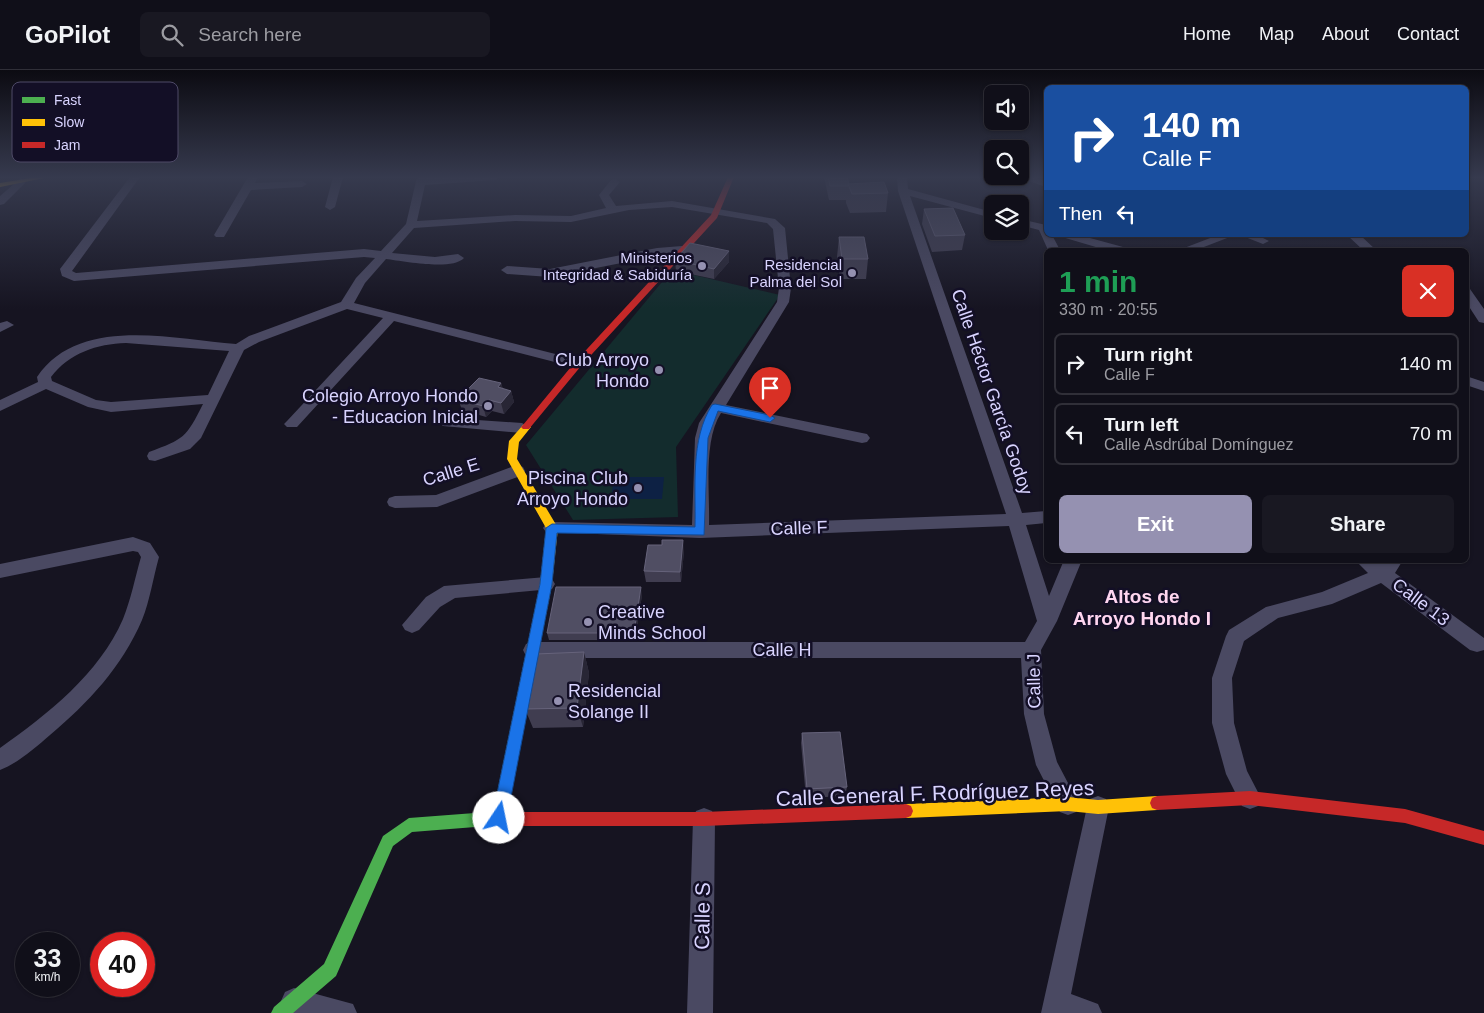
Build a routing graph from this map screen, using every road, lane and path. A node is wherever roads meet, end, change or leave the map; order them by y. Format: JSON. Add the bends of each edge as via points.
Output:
{"nodes":[{"id":1,"x":102,"y":221,"type":"edge"},
{"id":2,"x":228,"y":221,"type":"edge"},
{"id":3,"x":412,"y":221,"type":"edge"},
{"id":4,"x":470,"y":221,"type":"edge"},
{"id":5,"x":708,"y":221,"type":"edge"},
{"id":6,"x":771,"y":221,"type":"edge"},
{"id":7,"x":915,"y":221,"type":"edge"},
{"id":8,"x":411,"y":225,"type":"junction"},
{"id":9,"x":1029,"y":225,"type":"edge"},
{"id":10,"x":1044,"y":229,"type":"edge"},
{"id":11,"x":220,"y":235,"type":"dead end"},
{"id":12,"x":1073,"y":237,"type":"edge"},
{"id":13,"x":1223,"y":237,"type":"edge"},
{"id":14,"x":1252,"y":237,"type":"edge"},
{"id":15,"x":1355,"y":237,"type":"edge"},
{"id":16,"x":1263,"y":241,"type":"dead end"},
{"id":17,"x":1112,"y":248,"type":"edge"},
{"id":18,"x":1191,"y":248,"type":"edge"},
{"id":19,"x":1368,"y":248,"type":"edge"},
{"id":20,"x":682,"y":250,"type":"junction"},
{"id":21,"x":383,"y":255,"type":"junction"},
{"id":22,"x":458,"y":258,"type":"dead end"},
{"id":23,"x":507,"y":270,"type":"dead end"},
{"id":24,"x":1469,"y":298,"type":"edge"},
{"id":25,"x":346,"y":305,"type":"junction"},
{"id":26,"x":390,"y":318,"type":"junction"},
{"id":27,"x":1484,"y":319,"type":"edge"},
{"id":28,"x":238,"y":348,"type":"junction"},
{"id":29,"x":578,"y":364,"type":"junction"},
{"id":30,"x":1469,"y":381,"type":"edge"},
{"id":31,"x":46,"y":384,"type":"junction"},
{"id":32,"x":1484,"y":387,"type":"edge"},
{"id":33,"x":213,"y":399,"type":"junction"},
{"id":34,"x":0,"y":406,"type":"edge"},
{"id":35,"x":715,"y":407,"type":"junction"},
{"id":36,"x":448,"y":423,"type":"dead end"},
{"id":37,"x":292,"y":424,"type":"dead end"},
{"id":38,"x":522,"y":428,"type":"junction"},
{"id":39,"x":862,"y":438,"type":"dead end"},
{"id":40,"x":155,"y":456,"type":"dead end"},
{"id":41,"x":517,"y":471,"type":"junction"},
{"id":42,"x":395,"y":502,"type":"dead end"},
{"id":43,"x":1044,"y":517,"type":"edge"},
{"id":44,"x":1016,"y":520,"type":"junction"},
{"id":45,"x":552,"y":528,"type":"junction"},
{"id":46,"x":700,"y":532,"type":"junction"},
{"id":47,"x":1071,"y":563,"type":"edge"},
{"id":48,"x":1375,"y":563,"type":"edge"},
{"id":49,"x":1389,"y":567,"type":"edge"},
{"id":50,"x":0,"y":571,"type":"edge"},
{"id":51,"x":546,"y":584,"type":"junction"},
{"id":52,"x":1047,"y":621,"type":"junction"},
{"id":53,"x":412,"y":625,"type":"dead end"},
{"id":54,"x":1477,"y":644,"type":"dead end"},
{"id":55,"x":533,"y":650,"type":"junction"},
{"id":56,"x":1031,"y":650,"type":"junction"},
{"id":57,"x":0,"y":760,"type":"edge"},
{"id":58,"x":1250,"y":798,"type":"junction"},
{"id":59,"x":1068,"y":804,"type":"junction"},
{"id":60,"x":1098,"y":807,"type":"junction"},
{"id":61,"x":499,"y":818,"type":"junction"},
{"id":62,"x":704,"y":819,"type":"junction"},
{"id":63,"x":1484,"y":838,"type":"edge"},
{"id":64,"x":287,"y":1007,"type":"edge"},
{"id":65,"x":1055,"y":1008,"type":"edge"},
{"id":66,"x":344,"y":1013,"type":"edge"},
{"id":67,"x":700,"y":1013,"type":"edge"},
{"id":68,"x":1089,"y":1013,"type":"edge"}],
"edges":[{"from":1,"to":21,"type":"street","via":[[66,269],[69,276],[364,253]]},
{"from":2,"to":11,"type":"street"},
{"from":3,"to":8,"type":"street"},
{"from":4,"to":8,"type":"street"},
{"from":5,"to":20,"type":"street"},
{"from":6,"to":35,"type":"street","via":[[779,228],[785,288],[780,310]]},
{"from":7,"to":44,"type":"street","name":"Calle Héctor García Godoy"},
{"from":8,"to":21,"type":"street"},
{"from":9,"to":10,"type":"street"},
{"from":12,"to":17,"type":"street"},
{"from":13,"to":18,"type":"street"},
{"from":14,"to":16,"type":"street"},
{"from":15,"to":19,"type":"street"},
{"from":20,"to":23,"type":"street","via":[[550,273]]},
{"from":20,"to":29,"type":"street"},
{"from":21,"to":22,"type":"street","via":[[435,261]]},
{"from":21,"to":25,"type":"street","via":[[360,281]]},
{"from":24,"to":27,"type":"street"},
{"from":25,"to":26,"type":"street"},
{"from":25,"to":28,"type":"street"},
{"from":26,"to":29,"type":"street"},
{"from":26,"to":37,"type":"street"},
{"from":28,"to":31,"type":"street","via":[[108,340],[76,351],[53,365],[44,377]]},
{"from":28,"to":33,"type":"street"},
{"from":29,"to":38,"type":"street"},
{"from":30,"to":32,"type":"street"},
{"from":31,"to":33,"type":"street","via":[[93,404],[111,407]]},
{"from":31,"to":34,"type":"street"},
{"from":33,"to":40,"type":"street","via":[[193,438],[178,448]]},
{"from":35,"to":39,"type":"street"},
{"from":35,"to":46,"type":"street","via":[[703,438]]},
{"from":36,"to":38,"type":"street"},
{"from":38,"to":41,"type":"street","via":[[514,441],[512,459]]},
{"from":41,"to":42,"type":"street","name":"Calle E","via":[[437,501]]},
{"from":41,"to":45,"type":"street"},
{"from":43,"to":44,"type":"street","name":"Calle F"},
{"from":44,"to":46,"type":"street","name":"Calle F"},
{"from":44,"to":52,"type":"street","name":"Calle Héctor García Godoy"},
{"from":45,"to":46,"type":"street","name":"Calle F"},
{"from":45,"to":51,"type":"street"},
{"from":47,"to":52,"type":"street","name":"Calle J"},
{"from":48,"to":49,"type":"street","name":"Calle 13"},
{"from":49,"to":54,"type":"street","name":"Calle 13"},
{"from":49,"to":58,"type":"street","via":[[1325,598],[1273,612],[1236,636],[1222,678],[1223,723],[1237,774]]},
{"from":50,"to":57,"type":"street","via":[[133,544],[147,549],[150,557],[132,620],[114,654],[89,686],[57,716]]},
{"from":51,"to":53,"type":"street","via":[[451,591],[433,602]]},
{"from":51,"to":55,"type":"street"},
{"from":52,"to":56,"type":"street","name":"Calle J"},
{"from":55,"to":56,"type":"street","name":"Calle H"},
{"from":55,"to":61,"type":"street"},
{"from":56,"to":59,"type":"street","name":"Calle J","via":[[1034,714],[1048,764]]},
{"from":58,"to":60,"type":"street","name":"Calle General F. Rodríguez Reyes"},
{"from":58,"to":63,"type":"street","name":"Calle General F. Rodríguez Reyes","via":[[1405,816]]},
{"from":59,"to":60,"type":"street","name":"Calle General F. Rodríguez Reyes"},
{"from":59,"to":62,"type":"street","name":"Calle General F. Rodríguez Reyes"},
{"from":60,"to":65,"type":"street"},
{"from":61,"to":62,"type":"street","name":"Calle General F. Rodríguez Reyes"},
{"from":61,"to":64,"type":"street","name":"Calle General F. Rodríguez Reyes","via":[[409,824],[388,842],[336,960],[321,980]]},
{"from":62,"to":67,"type":"street","name":"Calle S"},
{"from":64,"to":66,"type":"street"},
{"from":65,"to":68,"type":"street"}]}
